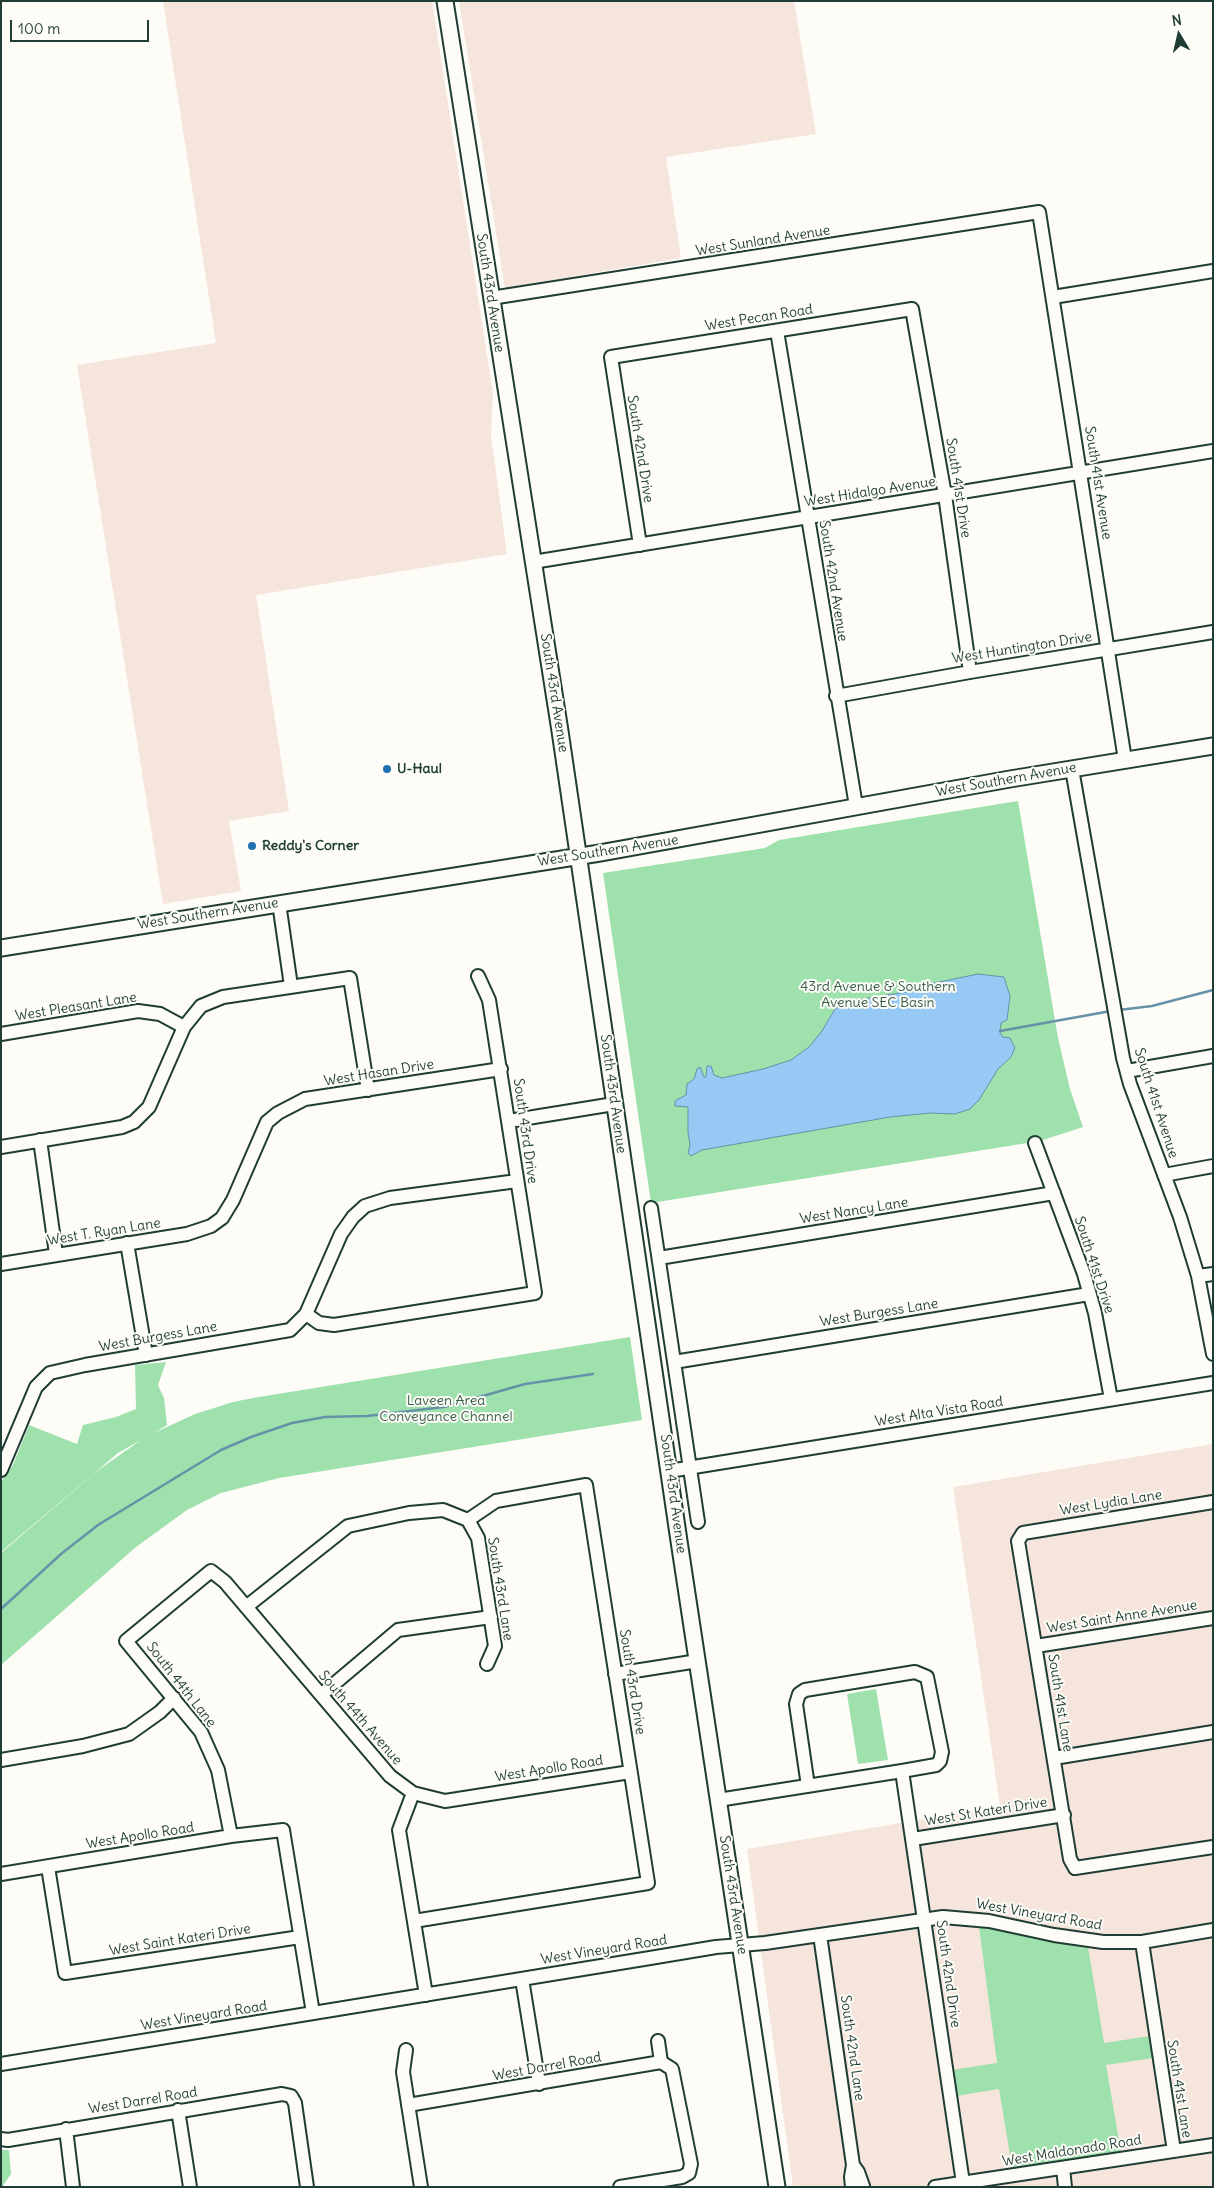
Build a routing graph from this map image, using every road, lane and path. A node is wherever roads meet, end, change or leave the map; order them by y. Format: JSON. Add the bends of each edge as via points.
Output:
{"nodes":[{"id":1,"x":446,"y":1,"type":"edge"},
{"id":2,"x":1039,"y":212,"type":"joint"},
{"id":3,"x":1213,"y":271,"type":"edge"},
{"id":4,"x":1053,"y":296,"type":"junction"},
{"id":5,"x":491,"y":298,"type":"junction"},
{"id":6,"x":912,"y":309,"type":"joint"},
{"id":7,"x":777,"y":331,"type":"junction"},
{"id":8,"x":611,"y":357,"type":"joint"},
{"id":9,"x":1213,"y":451,"type":"edge"},
{"id":10,"x":1081,"y":472,"type":"junction"},
{"id":11,"x":945,"y":495,"type":"junction"},
{"id":12,"x":807,"y":517,"type":"junction"},
{"id":13,"x":640,"y":545,"type":"junction"},
{"id":14,"x":532,"y":562,"type":"junction"},
{"id":15,"x":1213,"y":632,"type":"edge"},
{"id":16,"x":1109,"y":650,"type":"junction"},
{"id":17,"x":970,"y":672,"type":"junction"},
{"id":18,"x":836,"y":696,"type":"junction"},
{"id":19,"x":1213,"y":746,"type":"edge"},
{"id":20,"x":1125,"y":760,"type":"junction"},
{"id":21,"x":1072,"y":769,"type":"junction"},
{"id":22,"x":856,"y":806,"type":"junction"},
{"id":23,"x":579,"y":856,"type":"junction"},
{"id":24,"x":279,"y":903,"type":"junction"},
{"id":25,"x":1,"y":948,"type":"edge"},
{"id":26,"x":478,"y":976,"type":"dead end"},
{"id":27,"x":292,"y":986,"type":"junction"},
{"id":28,"x":184,"y":1026,"type":"junction"},
{"id":29,"x":1,"y":1034,"type":"edge"},
{"id":30,"x":1213,"y":1056,"type":"edge"},
{"id":31,"x":501,"y":1069,"type":"junction"},
{"id":32,"x":1127,"y":1071,"type":"junction"},
{"id":33,"x":368,"y":1090,"type":"junction"},
{"id":34,"x":614,"y":1104,"type":"junction"},
{"id":35,"x":509,"y":1121,"type":"junction"},
{"id":36,"x":40,"y":1140,"type":"junction"},
{"id":37,"x":1035,"y":1143,"type":"dead end"},
{"id":38,"x":1,"y":1147,"type":"edge"},
{"id":39,"x":1213,"y":1166,"type":"edge"},
{"id":40,"x":1164,"y":1175,"type":"junction"},
{"id":41,"x":517,"y":1180,"type":"junction"},
{"id":42,"x":1054,"y":1193,"type":"junction"},
{"id":43,"x":651,"y":1208,"type":"dead end"},
{"id":44,"x":211,"y":1226,"type":"joint"},
{"id":45,"x":127,"y":1243,"type":"junction"},
{"id":46,"x":56,"y":1254,"type":"junction"},
{"id":47,"x":659,"y":1258,"type":"junction"},
{"id":48,"x":1,"y":1264,"type":"edge"},
{"id":49,"x":1213,"y":1274,"type":"edge"},
{"id":50,"x":1198,"y":1276,"type":"junction"},
{"id":51,"x":1089,"y":1294,"type":"junction"},
{"id":52,"x":306,"y":1314,"type":"junction"},
{"id":53,"x":1213,"y":1354,"type":"edge"},
{"id":54,"x":146,"y":1355,"type":"junction"},
{"id":55,"x":674,"y":1362,"type":"junction"},
{"id":56,"x":1213,"y":1383,"type":"edge"},
{"id":57,"x":1111,"y":1400,"type":"junction"},
{"id":58,"x":690,"y":1468,"type":"junction"},
{"id":59,"x":1,"y":1470,"type":"edge"},
{"id":60,"x":669,"y":1471,"type":"junction"},
{"id":61,"x":1213,"y":1502,"type":"edge"},
{"id":62,"x":468,"y":1520,"type":"junction"},
{"id":63,"x":698,"y":1522,"type":"dead end"},
{"id":64,"x":1018,"y":1541,"type":"joint"},
{"id":65,"x":246,"y":1607,"type":"junction"},
{"id":66,"x":491,"y":1617,"type":"junction"},
{"id":67,"x":1213,"y":1618,"type":"edge"},
{"id":68,"x":126,"y":1641,"type":"joint"},
{"id":69,"x":1036,"y":1646,"type":"junction"},
{"id":70,"x":698,"y":1661,"type":"junction"},
{"id":71,"x":487,"y":1664,"type":"dead end"},
{"id":72,"x":615,"y":1674,"type":"junction"},
{"id":73,"x":320,"y":1695,"type":"junction"},
{"id":74,"x":174,"y":1698,"type":"junction"},
{"id":75,"x":1213,"y":1732,"type":"edge"},
{"id":76,"x":1054,"y":1758,"type":"junction"},
{"id":77,"x":1,"y":1760,"type":"edge"},
{"id":78,"x":902,"y":1771,"type":"junction"},
{"id":79,"x":630,"y":1772,"type":"junction"},
{"id":80,"x":808,"y":1786,"type":"junction"},
{"id":81,"x":413,"y":1793,"type":"junction"},
{"id":82,"x":718,"y":1800,"type":"junction"},
{"id":83,"x":1064,"y":1815,"type":"junction"},
{"id":84,"x":231,"y":1836,"type":"junction"},
{"id":85,"x":913,"y":1839,"type":"junction"},
{"id":86,"x":1213,"y":1847,"type":"edge"},
{"id":87,"x":48,"y":1867,"type":"junction"},
{"id":88,"x":1,"y":1874,"type":"edge"},
{"id":89,"x":925,"y":1920,"type":"junction"},
{"id":90,"x":414,"y":1921,"type":"junction"},
{"id":91,"x":1213,"y":1930,"type":"edge"},
{"id":92,"x":820,"y":1935,"type":"junction"},
{"id":93,"x":300,"y":1937,"type":"junction"},
{"id":94,"x":1142,"y":1942,"type":"junction"},
{"id":95,"x":741,"y":1946,"type":"junction"},
{"id":96,"x":522,"y":1979,"type":"junction"},
{"id":97,"x":426,"y":1995,"type":"junction"},
{"id":98,"x":313,"y":2013,"type":"junction"},
{"id":99,"x":658,"y":2041,"type":"dead end"},
{"id":100,"x":406,"y":2050,"type":"dead end"},
{"id":101,"x":661,"y":2062,"type":"junction"},
{"id":102,"x":1,"y":2064,"type":"edge"},
{"id":103,"x":538,"y":2084,"type":"junction"},
{"id":104,"x":408,"y":2105,"type":"junction"},
{"id":105,"x":178,"y":2110,"type":"junction"},
{"id":106,"x":66,"y":2129,"type":"junction"},
{"id":107,"x":1,"y":2139,"type":"edge"},
{"id":108,"x":1213,"y":2145,"type":"edge"},
{"id":109,"x":1174,"y":2151,"type":"junction"},
{"id":110,"x":1062,"y":2168,"type":"junction"},
{"id":111,"x":963,"y":2183,"type":"junction"},
{"id":112,"x":858,"y":2186,"type":"edge"},
{"id":113,"x":73,"y":2187,"type":"edge"},
{"id":114,"x":190,"y":2187,"type":"edge"},
{"id":115,"x":308,"y":2187,"type":"edge"},
{"id":116,"x":421,"y":2187,"type":"edge"},
{"id":117,"x":620,"y":2187,"type":"edge"},
{"id":118,"x":777,"y":2187,"type":"edge"},
{"id":119,"x":935,"y":2187,"type":"edge"},
{"id":120,"x":1065,"y":2187,"type":"edge"}],
"edges":[{"from":1,"to":5,"type":"main road","name":"South 43rd Avenue"},
{"from":2,"to":4,"type":"street","name":"South 41st Avenue"},
{"from":2,"to":5,"type":"street","name":"West Sunland Avenue"},
{"from":3,"to":4,"type":"street"},
{"from":4,"to":10,"type":"street","name":"South 41st Avenue"},
{"from":5,"to":14,"type":"main road","name":"South 43rd Avenue"},
{"from":6,"to":7,"type":"street","name":"West Pecan Road"},
{"from":6,"to":11,"type":"street","name":"South 41st Drive"},
{"from":7,"to":8,"type":"street","name":"West Pecan Road"},
{"from":7,"to":12,"type":"street","name":"South 42nd Avenue"},
{"from":8,"to":13,"type":"street","name":"South 42nd Drive"},
{"from":9,"to":10,"type":"street","name":"West Hidalgo Avenue"},
{"from":10,"to":11,"type":"street","name":"West Hidalgo Avenue"},
{"from":10,"to":16,"type":"street","name":"South 41st Avenue"},
{"from":11,"to":12,"type":"street","name":"West Hidalgo Avenue"},
{"from":11,"to":17,"type":"street","name":"South 41st Drive"},
{"from":12,"to":13,"type":"street","name":"West Hidalgo Avenue"},
{"from":12,"to":18,"type":"street","name":"South 42nd Avenue"},
{"from":13,"to":14,"type":"street","name":"West Hidalgo Avenue"},
{"from":14,"to":23,"type":"main road","name":"South 43rd Avenue"},
{"from":15,"to":16,"type":"street","name":"West Huntington Drive"},
{"from":16,"to":17,"type":"street","name":"West Huntington Drive"},
{"from":16,"to":20,"type":"street","name":"South 41st Avenue"},
{"from":17,"to":18,"type":"street","name":"West Huntington Drive"},
{"from":18,"to":22,"type":"street","name":"South 42nd Avenue"},
{"from":19,"to":20,"type":"main road","name":"West Southern Avenue"},
{"from":20,"to":21,"type":"main road","name":"West Southern Avenue"},
{"from":21,"to":22,"type":"main road","name":"West Southern Avenue"},
{"from":21,"to":32,"type":"street","name":"South 41st Avenue"},
{"from":22,"to":23,"type":"main road","name":"West Southern Avenue"},
{"from":23,"to":24,"type":"main road","name":"West Southern Avenue"},
{"from":23,"to":34,"type":"main road","name":"South 43rd Avenue"},
{"from":24,"to":25,"type":"main road","name":"West Southern Avenue"},
{"from":24,"to":27,"type":"street"},
{"from":26,"to":31,"type":"street","name":"South 43rd Drive","via":[[489,1000]]},
{"from":27,"to":28,"type":"street","via":[[223,997],[201,1006]]},
{"from":27,"to":33,"type":"street","via":[[350,978]]},
{"from":28,"to":29,"type":"street","name":"West Pleasant Lane","via":[[160,1014],[138,1011]]},
{"from":28,"to":36,"type":"street","via":[[149,1106],[134,1122],[122,1127]]},
{"from":30,"to":32,"type":"street"},
{"from":31,"to":33,"type":"street","name":"West Hasan Drive"},
{"from":31,"to":35,"type":"street","name":"South 43rd Drive"},
{"from":32,"to":40,"type":"street","name":"South 41st Avenue"},
{"from":33,"to":44,"type":"street","name":"West Hasan Drive","via":[[305,1099],[278,1113],[268,1122],[233,1200],[222,1218]]},
{"from":34,"to":35,"type":"street"},
{"from":34,"to":60,"type":"main road","name":"South 43rd Avenue"},
{"from":35,"to":41,"type":"street","name":"South 43rd Drive"},
{"from":36,"to":38,"type":"street"},
{"from":36,"to":46,"type":"street"},
{"from":37,"to":42,"type":"street","name":"South 41st Drive"},
{"from":39,"to":40,"type":"street"},
{"from":40,"to":50,"type":"street","name":"South 41st Avenue"},
{"from":41,"to":52,"type":"street","via":[[390,1198],[365,1206],[342,1234]]},
{"from":41,"to":52,"type":"street","name":"South 43rd Drive","via":[[535,1293],[334,1325],[319,1323]]},
{"from":42,"to":47,"type":"street","name":"West Nancy Lane"},
{"from":42,"to":51,"type":"street","name":"South 41st Drive"},
{"from":43,"to":47,"type":"street","name":"South 43rd Avenue"},
{"from":44,"to":45,"type":"street","name":"West T. Ryan Lane","via":[[187,1234]]},
{"from":45,"to":46,"type":"street","name":"West T. Ryan Lane"},
{"from":45,"to":54,"type":"street"},
{"from":46,"to":48,"type":"street","name":"West T. Ryan Lane"},
{"from":47,"to":55,"type":"street","name":"South 43rd Avenue"},
{"from":49,"to":50,"type":"street"},
{"from":50,"to":53,"type":"street","name":"South 41st Avenue"},
{"from":51,"to":55,"type":"street","name":"West Burgess Lane"},
{"from":51,"to":57,"type":"street","name":"South 41st Drive"},
{"from":52,"to":54,"type":"street","name":"West Burgess Lane","via":[[290,1330]]},
{"from":54,"to":59,"type":"street","name":"West Burgess Lane","via":[[50,1373],[36,1388]]},
{"from":55,"to":58,"type":"street","name":"South 43rd Avenue"},
{"from":56,"to":57,"type":"street","name":"West Alta Vista Road"},
{"from":57,"to":58,"type":"street","name":"West Alta Vista Road"},
{"from":58,"to":60,"type":"street","name":"West Alta Vista Road"},
{"from":58,"to":63,"type":"street","name":"South 43rd Avenue"},
{"from":60,"to":70,"type":"main road","name":"South 43rd Avenue"},
{"from":61,"to":64,"type":"street","name":"West Lydia Lane","via":[[1023,1533]]},
{"from":62,"to":65,"type":"street","via":[[443,1510],[409,1513],[348,1526]]},
{"from":62,"to":66,"type":"street","name":"South 43rd Lane","via":[[478,1538]]},
{"from":62,"to":72,"type":"street","name":"South 43rd Drive","via":[[496,1501],[586,1485]]},
{"from":64,"to":69,"type":"street","name":"South 41st Lane"},
{"from":65,"to":68,"type":"street","name":"South 44th Avenue","via":[[211,1571]]},
{"from":65,"to":73,"type":"street","name":"South 44th Avenue"},
{"from":66,"to":71,"type":"street","name":"South 43rd Lane","via":[[495,1646]]},
{"from":66,"to":73,"type":"street","via":[[398,1630]]},
{"from":67,"to":69,"type":"street","name":"West Saint Anne Avenue"},
{"from":68,"to":74,"type":"street","name":"South 44th Lane"},
{"from":69,"to":76,"type":"street","name":"South 41st Lane"},
{"from":70,"to":72,"type":"street"},
{"from":70,"to":82,"type":"main road","name":"South 43rd Avenue"},
{"from":72,"to":79,"type":"street","name":"South 43rd Drive"},
{"from":73,"to":81,"type":"street","name":"South 44th Avenue","via":[[390,1776]]},
{"from":74,"to":77,"type":"street","via":[[129,1734],[84,1746]]},
{"from":74,"to":84,"type":"street","name":"South 44th Lane","via":[[201,1732],[218,1770]]},
{"from":75,"to":76,"type":"street"},
{"from":76,"to":83,"type":"street","name":"South 41st Lane"},
{"from":78,"to":80,"type":"street"},
{"from":78,"to":80,"type":"street","via":[[936,1764],[942,1757],[930,1685],[920,1672],[805,1690],[799,1694],[796,1704]]},
{"from":78,"to":85,"type":"street","name":"South 42nd Drive"},
{"from":79,"to":81,"type":"street","name":"West Apollo Road","via":[[445,1801]]},
{"from":79,"to":90,"type":"street","name":"South 43rd Drive","via":[[648,1883]]},
{"from":80,"to":82,"type":"street"},
{"from":81,"to":90,"type":"street","via":[[399,1830]]},
{"from":82,"to":95,"type":"main road","name":"South 43rd Avenue"},
{"from":83,"to":85,"type":"street","name":"West St Kateri Drive"},
{"from":83,"to":86,"type":"street","name":"South 41st Lane","via":[[1070,1859],[1075,1868]]},
{"from":84,"to":87,"type":"street","name":"West Apollo Road"},
{"from":84,"to":93,"type":"street","name":"West Apollo Road","via":[[283,1830]]},
{"from":85,"to":89,"type":"street","name":"South 42nd Drive"},
{"from":87,"to":88,"type":"street","name":"West Apollo Road"},
{"from":87,"to":93,"type":"street","name":"West Saint Kateri Drive","via":[[65,1973]]},
{"from":89,"to":92,"type":"street","name":"West Vineyard Road"},
{"from":89,"to":94,"type":"street","name":"West Vineyard Road","via":[[967,1918],[1087,1941]]},
{"from":89,"to":111,"type":"street","name":"South 42nd Drive"},
{"from":90,"to":97,"type":"street"},
{"from":91,"to":94,"type":"street","name":"West Vineyard Road"},
{"from":92,"to":95,"type":"street","name":"West Vineyard Road"},
{"from":92,"to":112,"type":"street","name":"South 42nd Lane"},
{"from":93,"to":98,"type":"street"},
{"from":94,"to":109,"type":"street","name":"South 41st Lane"},
{"from":95,"to":96,"type":"street","name":"West Vineyard Road","via":[[716,1947]]},
{"from":95,"to":118,"type":"main road","name":"South 43rd Avenue"},
{"from":96,"to":97,"type":"street","name":"West Vineyard Road"},
{"from":96,"to":103,"type":"street"},
{"from":97,"to":98,"type":"street","name":"West Vineyard Road"},
{"from":98,"to":102,"type":"street","name":"West Vineyard Road"},
{"from":99,"to":101,"type":"street"},
{"from":100,"to":104,"type":"street","via":[[403,2072]]},
{"from":101,"to":103,"type":"street","name":"West Darrel Road"},
{"from":101,"to":117,"type":"street","via":[[672,2069],[691,2164],[689,2172],[682,2177]]},
{"from":103,"to":104,"type":"street","name":"West Darrel Road"},
{"from":104,"to":116,"type":"street"},
{"from":105,"to":106,"type":"street","name":"West Darrel Road"},
{"from":105,"to":114,"type":"street"},
{"from":105,"to":115,"type":"street","name":"West Darrel Road","via":[[282,2094],[291,2096],[295,2103]]},
{"from":106,"to":107,"type":"street","name":"West Darrel Road"},
{"from":106,"to":113,"type":"street"},
{"from":108,"to":109,"type":"street","name":"West Maldonado Road"},
{"from":109,"to":110,"type":"street","name":"West Maldonado Road"},
{"from":110,"to":111,"type":"street","name":"West Maldonado Road"},
{"from":110,"to":120,"type":"street"},
{"from":111,"to":119,"type":"street","name":"West Maldonado Road"}]}
